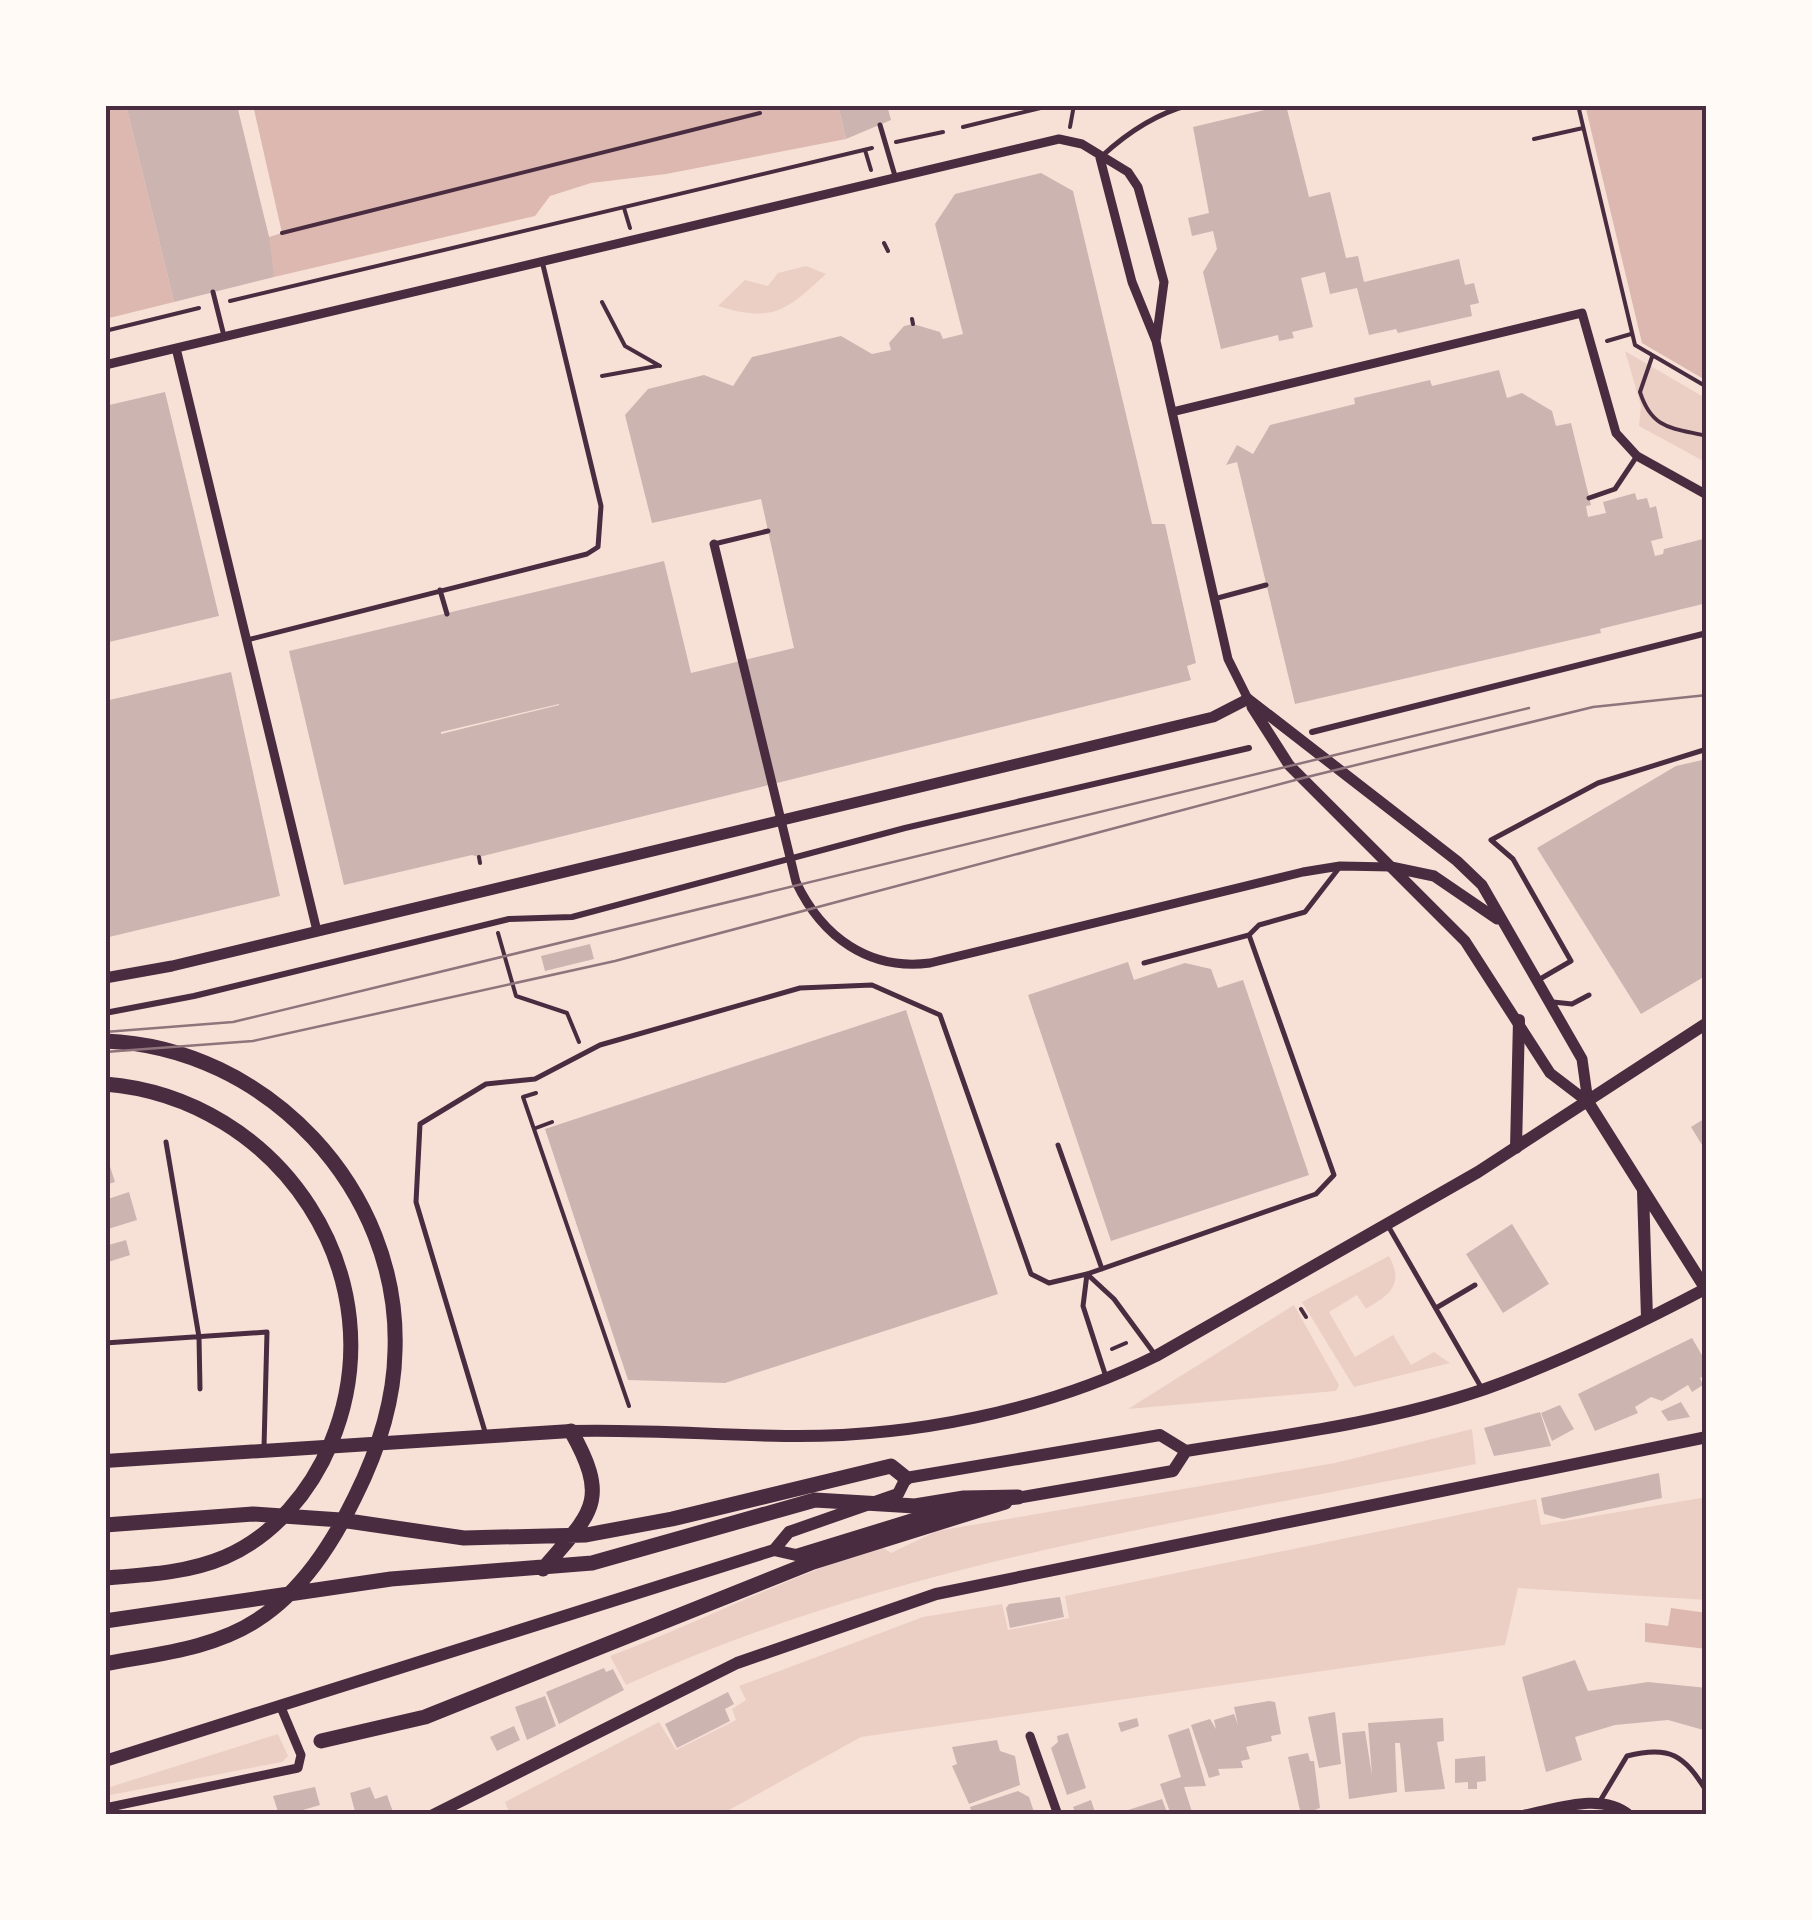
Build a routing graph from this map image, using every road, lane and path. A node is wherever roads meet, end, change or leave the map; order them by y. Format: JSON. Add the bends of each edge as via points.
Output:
{"nodes":[{"id":1,"x":265,"y":105,"type":"edge"},
{"id":2,"x":1053,"y":105,"type":"edge"},
{"id":3,"x":1074,"y":105,"type":"edge"},
{"id":4,"x":1188,"y":105,"type":"edge"},
{"id":5,"x":1578,"y":105,"type":"edge"},
{"id":6,"x":253,"y":108,"type":"dead end"},
{"id":7,"x":760,"y":113,"type":"dead end"},
{"id":8,"x":880,"y":125,"type":"dead end"},
{"id":9,"x":963,"y":127,"type":"dead end"},
{"id":10,"x":1070,"y":127,"type":"dead end"},
{"id":11,"x":1583,"y":128,"type":"junction"},
{"id":12,"x":943,"y":132,"type":"dead end"},
{"id":13,"x":1534,"y":139,"type":"dead end"},
{"id":14,"x":886,"y":144,"type":"junction"},
{"id":15,"x":865,"y":150,"type":"junction"},
{"id":16,"x":1100,"y":158,"type":"junction"},
{"id":17,"x":870,"y":170,"type":"dead end"},
{"id":18,"x":895,"y":176,"type":"junction"},
{"id":19,"x":624,"y":207,"type":"junction"},
{"id":20,"x":630,"y":228,"type":"dead end"},
{"id":21,"x":282,"y":234,"type":"dead end"},
{"id":22,"x":884,"y":243,"type":"dead end"},
{"id":23,"x":888,"y":251,"type":"dead end"},
{"id":24,"x":542,"y":261,"type":"junction"},
{"id":25,"x":213,"y":292,"type":"dead end"},
{"id":26,"x":230,"y":301,"type":"dead end"},
{"id":27,"x":602,"y":302,"type":"dead end"},
{"id":28,"x":199,"y":308,"type":"dead end"},
{"id":29,"x":105,"y":330,"type":"edge"},
{"id":30,"x":1632,"y":334,"type":"junction"},
{"id":31,"x":224,"y":336,"type":"junction"},
{"id":32,"x":1156,"y":341,"type":"junction"},
{"id":33,"x":1607,"y":341,"type":"dead end"},
{"id":34,"x":176,"y":348,"type":"junction"},
{"id":35,"x":1653,"y":355,"type":"junction"},
{"id":36,"x":105,"y":365,"type":"edge"},
{"id":37,"x":602,"y":376,"type":"dead end"},
{"id":38,"x":1707,"y":388,"type":"edge"},
{"id":39,"x":1172,"y":412,"type":"junction"},
{"id":40,"x":1707,"y":436,"type":"edge"},
{"id":41,"x":1637,"y":456,"type":"junction"},
{"id":42,"x":1707,"y":495,"type":"edge"},
{"id":43,"x":1589,"y":498,"type":"dead end"},
{"id":44,"x":768,"y":531,"type":"dead end"},
{"id":45,"x":714,"y":544,"type":"joint"},
{"id":46,"x":1266,"y":585,"type":"dead end"},
{"id":47,"x":440,"y":590,"type":"junction"},
{"id":48,"x":1214,"y":598,"type":"junction"},
{"id":49,"x":446,"y":614,"type":"dead end"},
{"id":50,"x":1707,"y":634,"type":"edge"},
{"id":51,"x":245,"y":640,"type":"junction"},
{"id":52,"x":1248,"y":700,"type":"junction"},
{"id":53,"x":1312,"y":732,"type":"dead end"},
{"id":54,"x":1250,"y":748,"type":"dead end"},
{"id":55,"x":1707,"y":750,"type":"edge"},
{"id":56,"x":1340,"y":866,"type":"junction"},
{"id":57,"x":1391,"y":867,"type":"junction"},
{"id":58,"x":495,"y":922,"type":"junction"},
{"id":59,"x":1503,"y":923,"type":"junction"},
{"id":60,"x":317,"y":931,"type":"junction"},
{"id":61,"x":1249,"y":935,"type":"junction"},
{"id":62,"x":1144,"y":962,"type":"dead end"},
{"id":63,"x":105,"y":978,"type":"edge"},
{"id":64,"x":1538,"y":980,"type":"junction"},
{"id":65,"x":1589,"y":994,"type":"dead end"},
{"id":66,"x":1550,"y":1002,"type":"junction"},
{"id":67,"x":105,"y":1013,"type":"edge"},
{"id":68,"x":1519,"y":1020,"type":"junction"},
{"id":69,"x":1705,"y":1026,"type":"edge"},
{"id":70,"x":105,"y":1040,"type":"edge"},
{"id":71,"x":583,"y":1052,"type":"junction"},
{"id":72,"x":105,"y":1084,"type":"edge"},
{"id":73,"x":540,"y":1092,"type":"dead end"},
{"id":74,"x":1588,"y":1102,"type":"junction"},
{"id":75,"x":552,"y":1122,"type":"dead end"},
{"id":76,"x":536,"y":1128,"type":"junction"},
{"id":77,"x":166,"y":1142,"type":"dead end"},
{"id":78,"x":1058,"y":1144,"type":"dead end"},
{"id":79,"x":1516,"y":1148,"type":"junction"},
{"id":80,"x":1643,"y":1190,"type":"junction"},
{"id":81,"x":1387,"y":1224,"type":"junction"},
{"id":82,"x":1102,"y":1269,"type":"junction"},
{"id":83,"x":1088,"y":1274,"type":"junction"},
{"id":84,"x":1474,"y":1285,"type":"dead end"},
{"id":85,"x":1706,"y":1289,"type":"edge"},
{"id":86,"x":1436,"y":1308,"type":"junction"},
{"id":87,"x":1301,"y":1309,"type":"dead end"},
{"id":88,"x":1306,"y":1317,"type":"dead end"},
{"id":89,"x":1648,"y":1318,"type":"junction"},
{"id":90,"x":199,"y":1337,"type":"junction"},
{"id":91,"x":105,"y":1343,"type":"edge"},
{"id":92,"x":1126,"y":1343,"type":"dead end"},
{"id":93,"x":1111,"y":1349,"type":"dead end"},
{"id":94,"x":1156,"y":1356,"type":"junction"},
{"id":95,"x":1107,"y":1378,"type":"junction"},
{"id":96,"x":200,"y":1389,"type":"dead end"},
{"id":97,"x":1483,"y":1390,"type":"junction"},
{"id":98,"x":629,"y":1406,"type":"dead end"},
{"id":99,"x":572,"y":1431,"type":"junction"},
{"id":100,"x":486,"y":1436,"type":"junction"},
{"id":101,"x":1707,"y":1437,"type":"edge"},
{"id":102,"x":264,"y":1451,"type":"junction"},
{"id":103,"x":1186,"y":1451,"type":"junction"},
{"id":104,"x":105,"y":1461,"type":"edge"},
{"id":105,"x":906,"y":1478,"type":"junction"},
{"id":106,"x":1018,"y":1497,"type":"junction"},
{"id":107,"x":870,"y":1502,"type":"junction"},
{"id":108,"x":105,"y":1525,"type":"edge"},
{"id":109,"x":572,"y":1535,"type":"junction"},
{"id":110,"x":774,"y":1550,"type":"junction"},
{"id":111,"x":543,"y":1569,"type":"junction"},
{"id":112,"x":105,"y":1578,"type":"edge"},
{"id":113,"x":105,"y":1621,"type":"edge"},
{"id":114,"x":105,"y":1664,"type":"edge"},
{"id":115,"x":280,"y":1704,"type":"junction"},
{"id":116,"x":1030,"y":1736,"type":"dead end"},
{"id":117,"x":321,"y":1741,"type":"dead end"},
{"id":118,"x":105,"y":1761,"type":"edge"},
{"id":119,"x":1707,"y":1792,"type":"edge"},
{"id":120,"x":1600,"y":1802,"type":"junction"},
{"id":121,"x":105,"y":1808,"type":"edge"},
{"id":122,"x":433,"y":1815,"type":"edge"},
{"id":123,"x":1058,"y":1815,"type":"edge"},
{"id":124,"x":1525,"y":1815,"type":"edge"},
{"id":125,"x":1629,"y":1815,"type":"edge"}],
"edges":[{"from":1,"to":6,"type":"path"},
{"from":2,"to":9,"type":"path"},
{"from":3,"to":10,"type":"path"},
{"from":4,"to":16,"type":"lane","via":[[1122,137]]},
{"from":5,"to":11,"type":"path"},
{"from":7,"to":21,"type":"path"},
{"from":8,"to":14,"type":"lane"},
{"from":11,"to":13,"type":"path"},
{"from":11,"to":30,"type":"path"},
{"from":12,"to":14,"type":"path"},
{"from":14,"to":15,"type":"path"},
{"from":14,"to":18,"type":"lane"},
{"from":15,"to":17,"type":"path"},
{"from":15,"to":19,"type":"path"},
{"from":16,"to":18,"type":"street","via":[[1075,142],[1048,140]]},
{"from":16,"to":32,"type":"street","via":[[1132,282]]},
{"from":16,"to":32,"type":"street","via":[[1128,172],[1145,205],[1164,282]]},
{"from":18,"to":24,"type":"street"},
{"from":19,"to":20,"type":"path"},
{"from":19,"to":26,"type":"path"},
{"from":22,"to":23,"type":"path"},
{"from":24,"to":31,"type":"street"},
{"from":24,"to":47,"type":"lane","via":[[600,506],[598,547]]},
{"from":25,"to":31,"type":"lane"},
{"from":27,"to":37,"type":"path","via":[[625,346],[660,366]]},
{"from":28,"to":29,"type":"path"},
{"from":30,"to":33,"type":"path"},
{"from":30,"to":35,"type":"path","via":[[1635,345]]},
{"from":31,"to":34,"type":"street"},
{"from":32,"to":39,"type":"street"},
{"from":34,"to":36,"type":"street"},
{"from":34,"to":51,"type":"street"},
{"from":35,"to":38,"type":"path"},
{"from":35,"to":40,"type":"path","via":[[1640,392],[1652,419],[1662,428]]},
{"from":39,"to":41,"type":"street","via":[[1582,313],[1608,416]]},
{"from":39,"to":48,"type":"street"},
{"from":41,"to":42,"type":"street"},
{"from":41,"to":43,"type":"lane","via":[[1615,489]]},
{"from":44,"to":45,"type":"lane"},
{"from":45,"to":56,"type":"street","via":[[796,882],[826,928],[847,946],[883,961],[919,965]]},
{"from":46,"to":48,"type":"lane"},
{"from":47,"to":49,"type":"lane"},
{"from":47,"to":51,"type":"lane"},
{"from":48,"to":52,"type":"street","via":[[1230,669]]},
{"from":50,"to":53,"type":"street"},
{"from":51,"to":60,"type":"street"},
{"from":52,"to":57,"type":"street","via":[[1278,751]]},
{"from":52,"to":59,"type":"street","via":[[1467,869]]},
{"from":52,"to":60,"type":"street","via":[[1212,716]]},
{"from":54,"to":58,"type":"street","via":[[905,828],[572,917]]},
{"from":55,"to":64,"type":"lane","via":[[1598,783],[1492,840],[1513,858],[1570,961]]},
{"from":56,"to":57,"type":"street"},
{"from":56,"to":61,"type":"lane","via":[[1305,912]]},
{"from":57,"to":59,"type":"street","via":[[1434,876]]},
{"from":57,"to":68,"type":"street","via":[[1465,940]]},
{"from":58,"to":67,"type":"street"},
{"from":58,"to":71,"type":"path","via":[[516,996],[567,1014]]},
{"from":59,"to":64,"type":"street"},
{"from":60,"to":63,"type":"street"},
{"from":61,"to":62,"type":"lane"},
{"from":61,"to":82,"type":"lane","via":[[1334,1175],[1316,1194]]},
{"from":64,"to":66,"type":"street"},
{"from":65,"to":66,"type":"lane","via":[[1572,1004]]},
{"from":66,"to":74,"type":"street","via":[[1582,1059]]},
{"from":68,"to":74,"type":"street","via":[[1550,1073]]},
{"from":68,"to":79,"type":"main road"},
{"from":69,"to":74,"type":"main road"},
{"from":70,"to":114,"type":"highway","via":[[185,1055],[240,1080],[286,1110],[324,1150],[357,1196],[387,1272],[395,1351],[382,1433],[361,1485],[328,1545],[275,1608],[219,1639]]},
{"from":71,"to":83,"type":"lane","via":[[800,988],[872,985],[940,1016],[1031,1274],[1050,1283]]},
{"from":71,"to":100,"type":"lane","via":[[535,1080],[486,1084],[420,1124],[416,1202]]},
{"from":72,"to":112,"type":"highway","via":[[171,1096],[243,1133],[274,1158],[306,1198],[341,1270],[351,1362],[335,1435],[306,1490],[256,1539],[199,1566]]},
{"from":73,"to":76,"type":"path","via":[[523,1097]]},
{"from":74,"to":79,"type":"main road"},
{"from":74,"to":80,"type":"main road"},
{"from":75,"to":76,"type":"path"},
{"from":76,"to":98,"type":"path"},
{"from":77,"to":90,"type":"lane"},
{"from":78,"to":82,"type":"lane"},
{"from":79,"to":81,"type":"main road"},
{"from":80,"to":85,"type":"main road"},
{"from":80,"to":89,"type":"main road"},
{"from":81,"to":86,"type":"lane"},
{"from":81,"to":94,"type":"main road"},
{"from":82,"to":83,"type":"lane"},
{"from":83,"to":94,"type":"lane"},
{"from":83,"to":95,"type":"lane","via":[[1083,1306]]},
{"from":84,"to":86,"type":"lane"},
{"from":85,"to":89,"type":"main road"},
{"from":86,"to":97,"type":"lane"},
{"from":87,"to":88,"type":"path"},
{"from":89,"to":97,"type":"main road"},
{"from":90,"to":91,"type":"lane"},
{"from":90,"to":96,"type":"lane"},
{"from":90,"to":102,"type":"lane","via":[[267,1332]]},
{"from":92,"to":93,"type":"path"},
{"from":94,"to":95,"type":"main road"},
{"from":95,"to":99,"type":"main road","via":[[999,1410],[876,1432]]},
{"from":97,"to":103,"type":"main road","via":[[1335,1428]]},
{"from":99,"to":100,"type":"main road"},
{"from":99,"to":109,"type":"highway","via":[[595,1492]]},
{"from":100,"to":102,"type":"main road"},
{"from":101,"to":122,"type":"main road","via":[[936,1594],[736,1663]]},
{"from":102,"to":104,"type":"main road"},
{"from":103,"to":105,"type":"main road","via":[[1160,1434]]},
{"from":103,"to":106,"type":"main road","via":[[1173,1471]]},
{"from":105,"to":107,"type":"main road","via":[[898,1494]]},
{"from":105,"to":109,"type":"highway","via":[[891,1466],[628,1529]]},
{"from":106,"to":107,"type":"highway","via":[[915,1506]]},
{"from":106,"to":110,"type":"main road","via":[[926,1515],[796,1555]]},
{"from":106,"to":117,"type":"highway","via":[[812,1562],[425,1717]]},
{"from":107,"to":110,"type":"main road","via":[[789,1532]]},
{"from":107,"to":111,"type":"highway","via":[[798,1503],[619,1556]]},
{"from":108,"to":109,"type":"highway","via":[[252,1514],[464,1538]]},
{"from":109,"to":111,"type":"highway"},
{"from":110,"to":115,"type":"main road"},
{"from":111,"to":113,"type":"highway","via":[[391,1579]]},
{"from":115,"to":118,"type":"main road"},
{"from":115,"to":121,"type":"street","via":[[301,1755],[298,1768]]},
{"from":116,"to":123,"type":"street"},
{"from":119,"to":120,"type":"lane","via":[[1688,1762],[1655,1749],[1626,1756]]},
{"from":120,"to":124,"type":"street"},
{"from":120,"to":125,"type":"street"}]}
